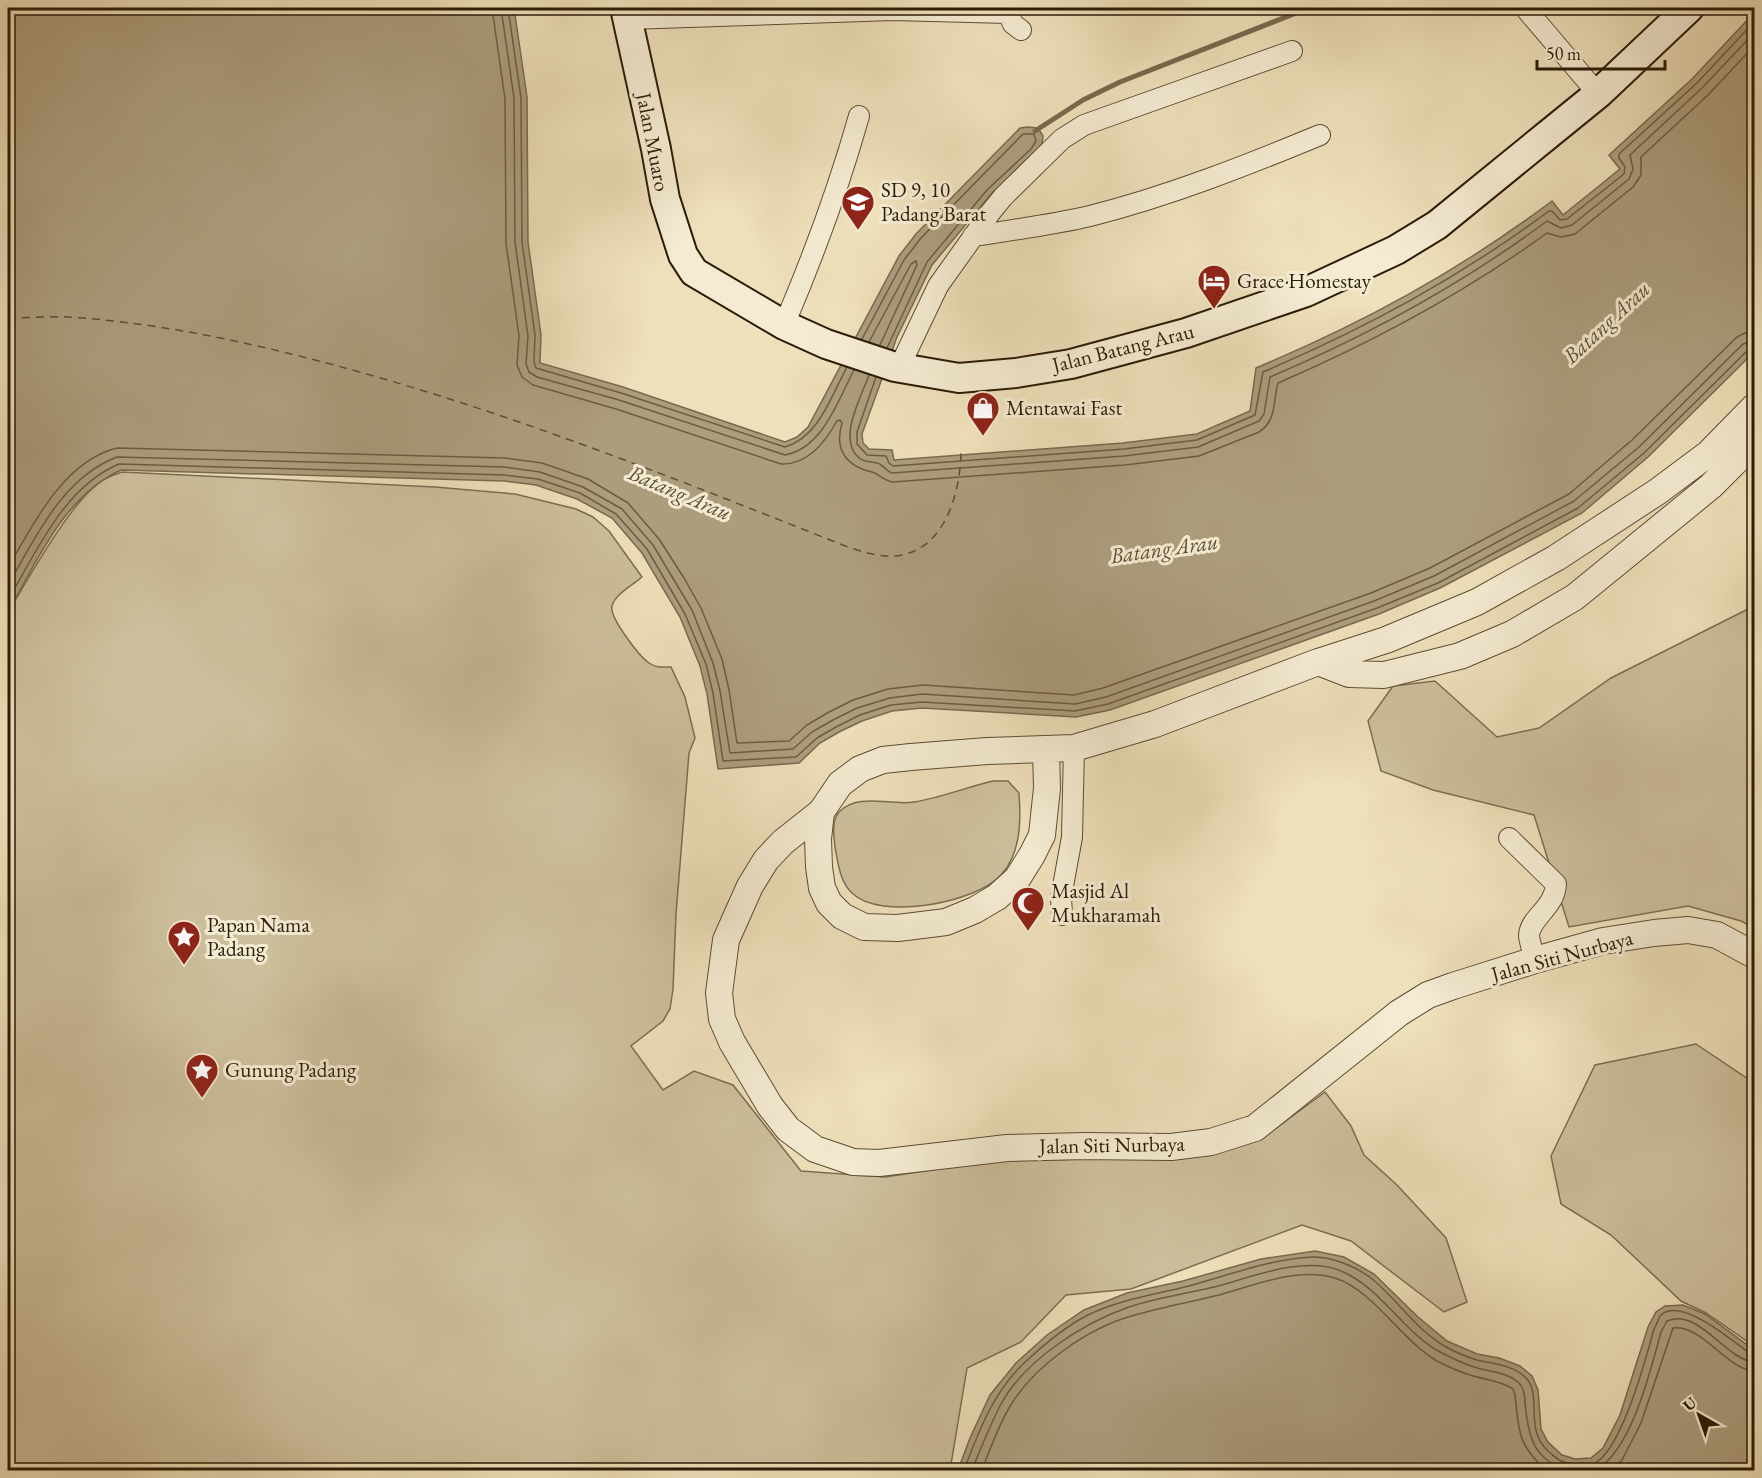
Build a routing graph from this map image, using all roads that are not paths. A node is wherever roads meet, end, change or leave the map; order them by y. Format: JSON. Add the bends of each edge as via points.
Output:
{"nodes":[{"id":1,"x":1525,"y":8,"type":"edge"},
{"id":2,"x":1689,"y":8,"type":"edge"},
{"id":3,"x":1008,"y":10,"type":"edge"},
{"id":4,"x":626,"y":13,"type":"edge"},
{"id":5,"x":1022,"y":30,"type":"dead end"},
{"id":6,"x":1292,"y":51,"type":"dead end"},
{"id":7,"x":1598,"y":94,"type":"junction"},
{"id":8,"x":859,"y":116,"type":"dead end"},
{"id":9,"x":1320,"y":135,"type":"dead end"},
{"id":10,"x":973,"y":236,"type":"junction"},
{"id":11,"x":694,"y":272,"type":"joint"},
{"id":12,"x":784,"y":325,"type":"junction"},
{"id":13,"x":897,"y":368,"type":"junction"},
{"id":14,"x":1755,"y":407,"type":"edge"},
{"id":15,"x":1755,"y":443,"type":"edge"},
{"id":16,"x":1318,"y":662,"type":"junction"},
{"id":17,"x":1074,"y":748,"type":"junction"},
{"id":18,"x":1046,"y":750,"type":"junction"},
{"id":19,"x":820,"y":812,"type":"junction"},
{"id":20,"x":1509,"y":838,"type":"dead end"},
{"id":21,"x":1062,"y":915,"type":"dead end"},
{"id":22,"x":1755,"y":955,"type":"edge"},
{"id":23,"x":1535,"y":960,"type":"junction"}],
"edges":[{"from":1,"to":7,"type":"street"},
{"from":2,"to":7,"type":"main road","name":"Jalan Batang Arau"},
{"from":3,"to":4,"type":"street"},
{"from":3,"to":5,"type":"street","via":[[1012,24]]},
{"from":4,"to":11,"type":"main road","name":"Jalan Muaro","via":[[665,199],[683,255]]},
{"from":6,"to":10,"type":"street","via":[[1072,131],[1003,196]]},
{"from":7,"to":13,"type":"main road","name":"Jalan Batang Arau","via":[[1437,225],[1396,250],[1306,292],[1186,333],[1071,364],[959,378]]},
{"from":8,"to":12,"type":"street","via":[[845,166]]},
{"from":9,"to":10,"type":"street","via":[[1244,167],[1090,216]]},
{"from":10,"to":13,"type":"street","via":[[938,286]]},
{"from":11,"to":12,"type":"main road","name":"Jalan Batang Arau"},
{"from":12,"to":13,"type":"main road","name":"Jalan Batang Arau"},
{"from":14,"to":16,"type":"street","name":"Jalan Siti Nurbaya","via":[[1700,460],[1557,558],[1477,602],[1386,640]]},
{"from":15,"to":16,"type":"street","via":[[1711,486],[1575,597],[1512,634],[1460,656],[1384,675],[1349,674]]},
{"from":16,"to":17,"type":"street","name":"Jalan Siti Nurbaya","via":[[1155,724]]},
{"from":17,"to":18,"type":"street","name":"Jalan Siti Nurbaya"},
{"from":17,"to":21,"type":"street","via":[[1072,837],[1061,897]]},
{"from":18,"to":19,"type":"street","name":"Jalan Siti Nurbaya","via":[[883,760],[860,769],[840,784]]},
{"from":18,"to":19,"type":"street","via":[[1042,835],[1032,855],[1017,879],[997,897],[946,922],[898,928],[864,927],[842,915],[829,903],[822,888]]},
{"from":19,"to":23,"type":"street","name":"Jalan Siti Nurbaya","via":[[783,842],[750,886],[726,940],[719,993],[722,1018],[732,1042],[788,1129],[815,1149],[853,1162],[879,1163],[1007,1148],[1171,1147],[1211,1142],[1255,1128],[1399,1013],[1428,995]]},
{"from":20,"to":23,"type":"street","via":[[1556,884],[1556,894],[1529,935]]},
{"from":22,"to":23,"type":"street","name":"Jalan Siti Nurbaya","via":[[1717,935],[1688,930],[1603,942]]}]}
